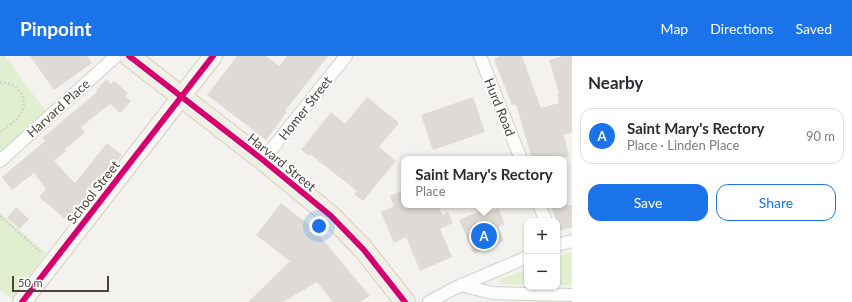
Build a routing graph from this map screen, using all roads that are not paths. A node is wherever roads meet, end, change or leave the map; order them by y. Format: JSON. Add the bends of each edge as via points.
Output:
{"nodes":[{"id":1,"x":116,"y":56,"type":"edge"},
{"id":2,"x":129,"y":56,"type":"edge"},
{"id":3,"x":213,"y":56,"type":"edge"},
{"id":4,"x":346,"y":56,"type":"edge"},
{"id":5,"x":480,"y":56,"type":"edge"},
{"id":6,"x":181,"y":96,"type":"junction"},
{"id":7,"x":520,"y":156,"type":"edge"},
{"id":8,"x":263,"y":160,"type":"junction"},
{"id":9,"x":0,"y":161,"type":"edge"},
{"id":10,"x":540,"y":208,"type":"edge"},
{"id":11,"x":545,"y":218,"type":"edge"},
{"id":12,"x":572,"y":241,"type":"edge"},
{"id":13,"x":560,"y":244,"type":"edge"},
{"id":14,"x":524,"y":258,"type":"edge"},
{"id":15,"x":462,"y":285,"type":"junction"},
{"id":16,"x":572,"y":294,"type":"edge"},
{"id":17,"x":22,"y":302,"type":"edge"},
{"id":18,"x":405,"y":302,"type":"edge"},
{"id":19,"x":429,"y":302,"type":"edge"}],
"edges":[{"from":1,"to":9,"type":"street","name":"Harvard Place"},
{"from":2,"to":6,"type":"main road","name":"Harvard Street"},
{"from":3,"to":6,"type":"main road","name":"School Street"},
{"from":4,"to":8,"type":"street","name":"Homer Street"},
{"from":5,"to":7,"type":"street","name":"Hurd Road"},
{"from":6,"to":8,"type":"main road","name":"Harvard Street"},
{"from":6,"to":17,"type":"main road","name":"School Street"},
{"from":8,"to":18,"type":"main road","name":"Harvard Street","via":[[331,216]]},
{"from":10,"to":11,"type":"street"},
{"from":12,"to":13,"type":"street"},
{"from":14,"to":15,"type":"street"},
{"from":15,"to":16,"type":"street","via":[[492,293]]},
{"from":15,"to":19,"type":"street"}]}
